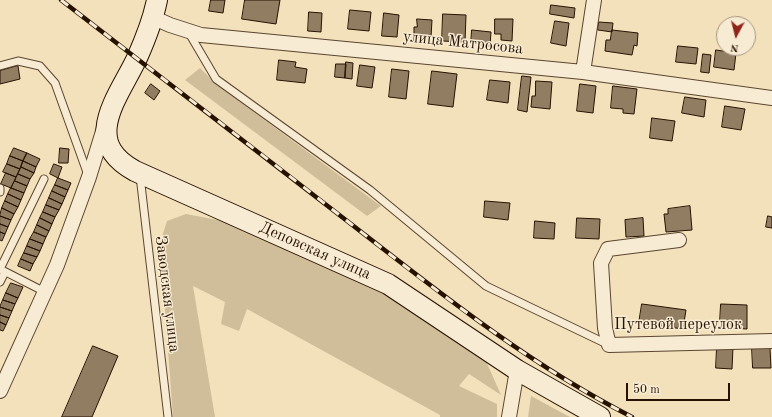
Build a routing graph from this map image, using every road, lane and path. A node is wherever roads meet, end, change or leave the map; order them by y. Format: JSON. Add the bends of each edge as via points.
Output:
{"nodes":[{"id":1,"x":594,"y":0,"type":"edge"},
{"id":2,"x":155,"y":9,"type":"edge"},
{"id":3,"x":187,"y":31,"type":"junction"},
{"id":4,"x":0,"y":66,"type":"edge"},
{"id":5,"x":583,"y":72,"type":"junction"},
{"id":6,"x":772,"y":98,"type":"edge"},
{"id":7,"x":106,"y":122,"type":"junction"},
{"id":8,"x":140,"y":174,"type":"junction"},
{"id":9,"x":89,"y":177,"type":"junction"},
{"id":10,"x":44,"y":179,"type":"dead end"},
{"id":11,"x":0,"y":188,"type":"edge"},
{"id":12,"x":0,"y":192,"type":"edge"},
{"id":13,"x":679,"y":240,"type":"dead end"},
{"id":14,"x":2,"y":270,"type":"edge"},
{"id":15,"x":0,"y":282,"type":"edge"},
{"id":16,"x":45,"y":292,"type":"junction"},
{"id":17,"x":772,"y":340,"type":"edge"},
{"id":18,"x":609,"y":345,"type":"junction"},
{"id":19,"x":517,"y":370,"type":"junction"},
{"id":20,"x":0,"y":391,"type":"edge"},
{"id":21,"x":168,"y":417,"type":"edge"},
{"id":22,"x":509,"y":417,"type":"edge"},
{"id":23,"x":600,"y":417,"type":"edge"}],
"edges":[{"from":1,"to":5,"type":"street"},
{"from":2,"to":3,"type":"street","name":"улица Матросова"},
{"from":2,"to":7,"type":"street","name":"Деповская улица","via":[[137,58],[110,109]]},
{"from":3,"to":5,"type":"street","name":"улица Матросова","via":[[201,35]]},
{"from":3,"to":18,"type":"lane","via":[[216,79],[370,190],[486,286]]},
{"from":4,"to":9,"type":"lane","via":[[18,61],[40,66],[55,83]]},
{"from":5,"to":6,"type":"street","name":"улица Матросова"},
{"from":7,"to":8,"type":"street","name":"Деповская улица","via":[[109,147],[116,158],[124,166]]},
{"from":7,"to":9,"type":"street"},
{"from":8,"to":19,"type":"street","name":"Деповская улица","via":[[388,284]]},
{"from":8,"to":21,"type":"lane","name":"Заводская улица"},
{"from":9,"to":16,"type":"street"},
{"from":10,"to":14,"type":"lane"},
{"from":11,"to":12,"type":"lane"},
{"from":13,"to":18,"type":"street","name":"Путевой переулок","via":[[608,249],[601,262],[605,328]]},
{"from":14,"to":15,"type":"lane"},
{"from":14,"to":16,"type":"lane"},
{"from":16,"to":20,"type":"street"},
{"from":17,"to":18,"type":"street","name":"Путевой переулок"},
{"from":19,"to":22,"type":"street"},
{"from":19,"to":23,"type":"street","name":"Деповская улица"}]}
